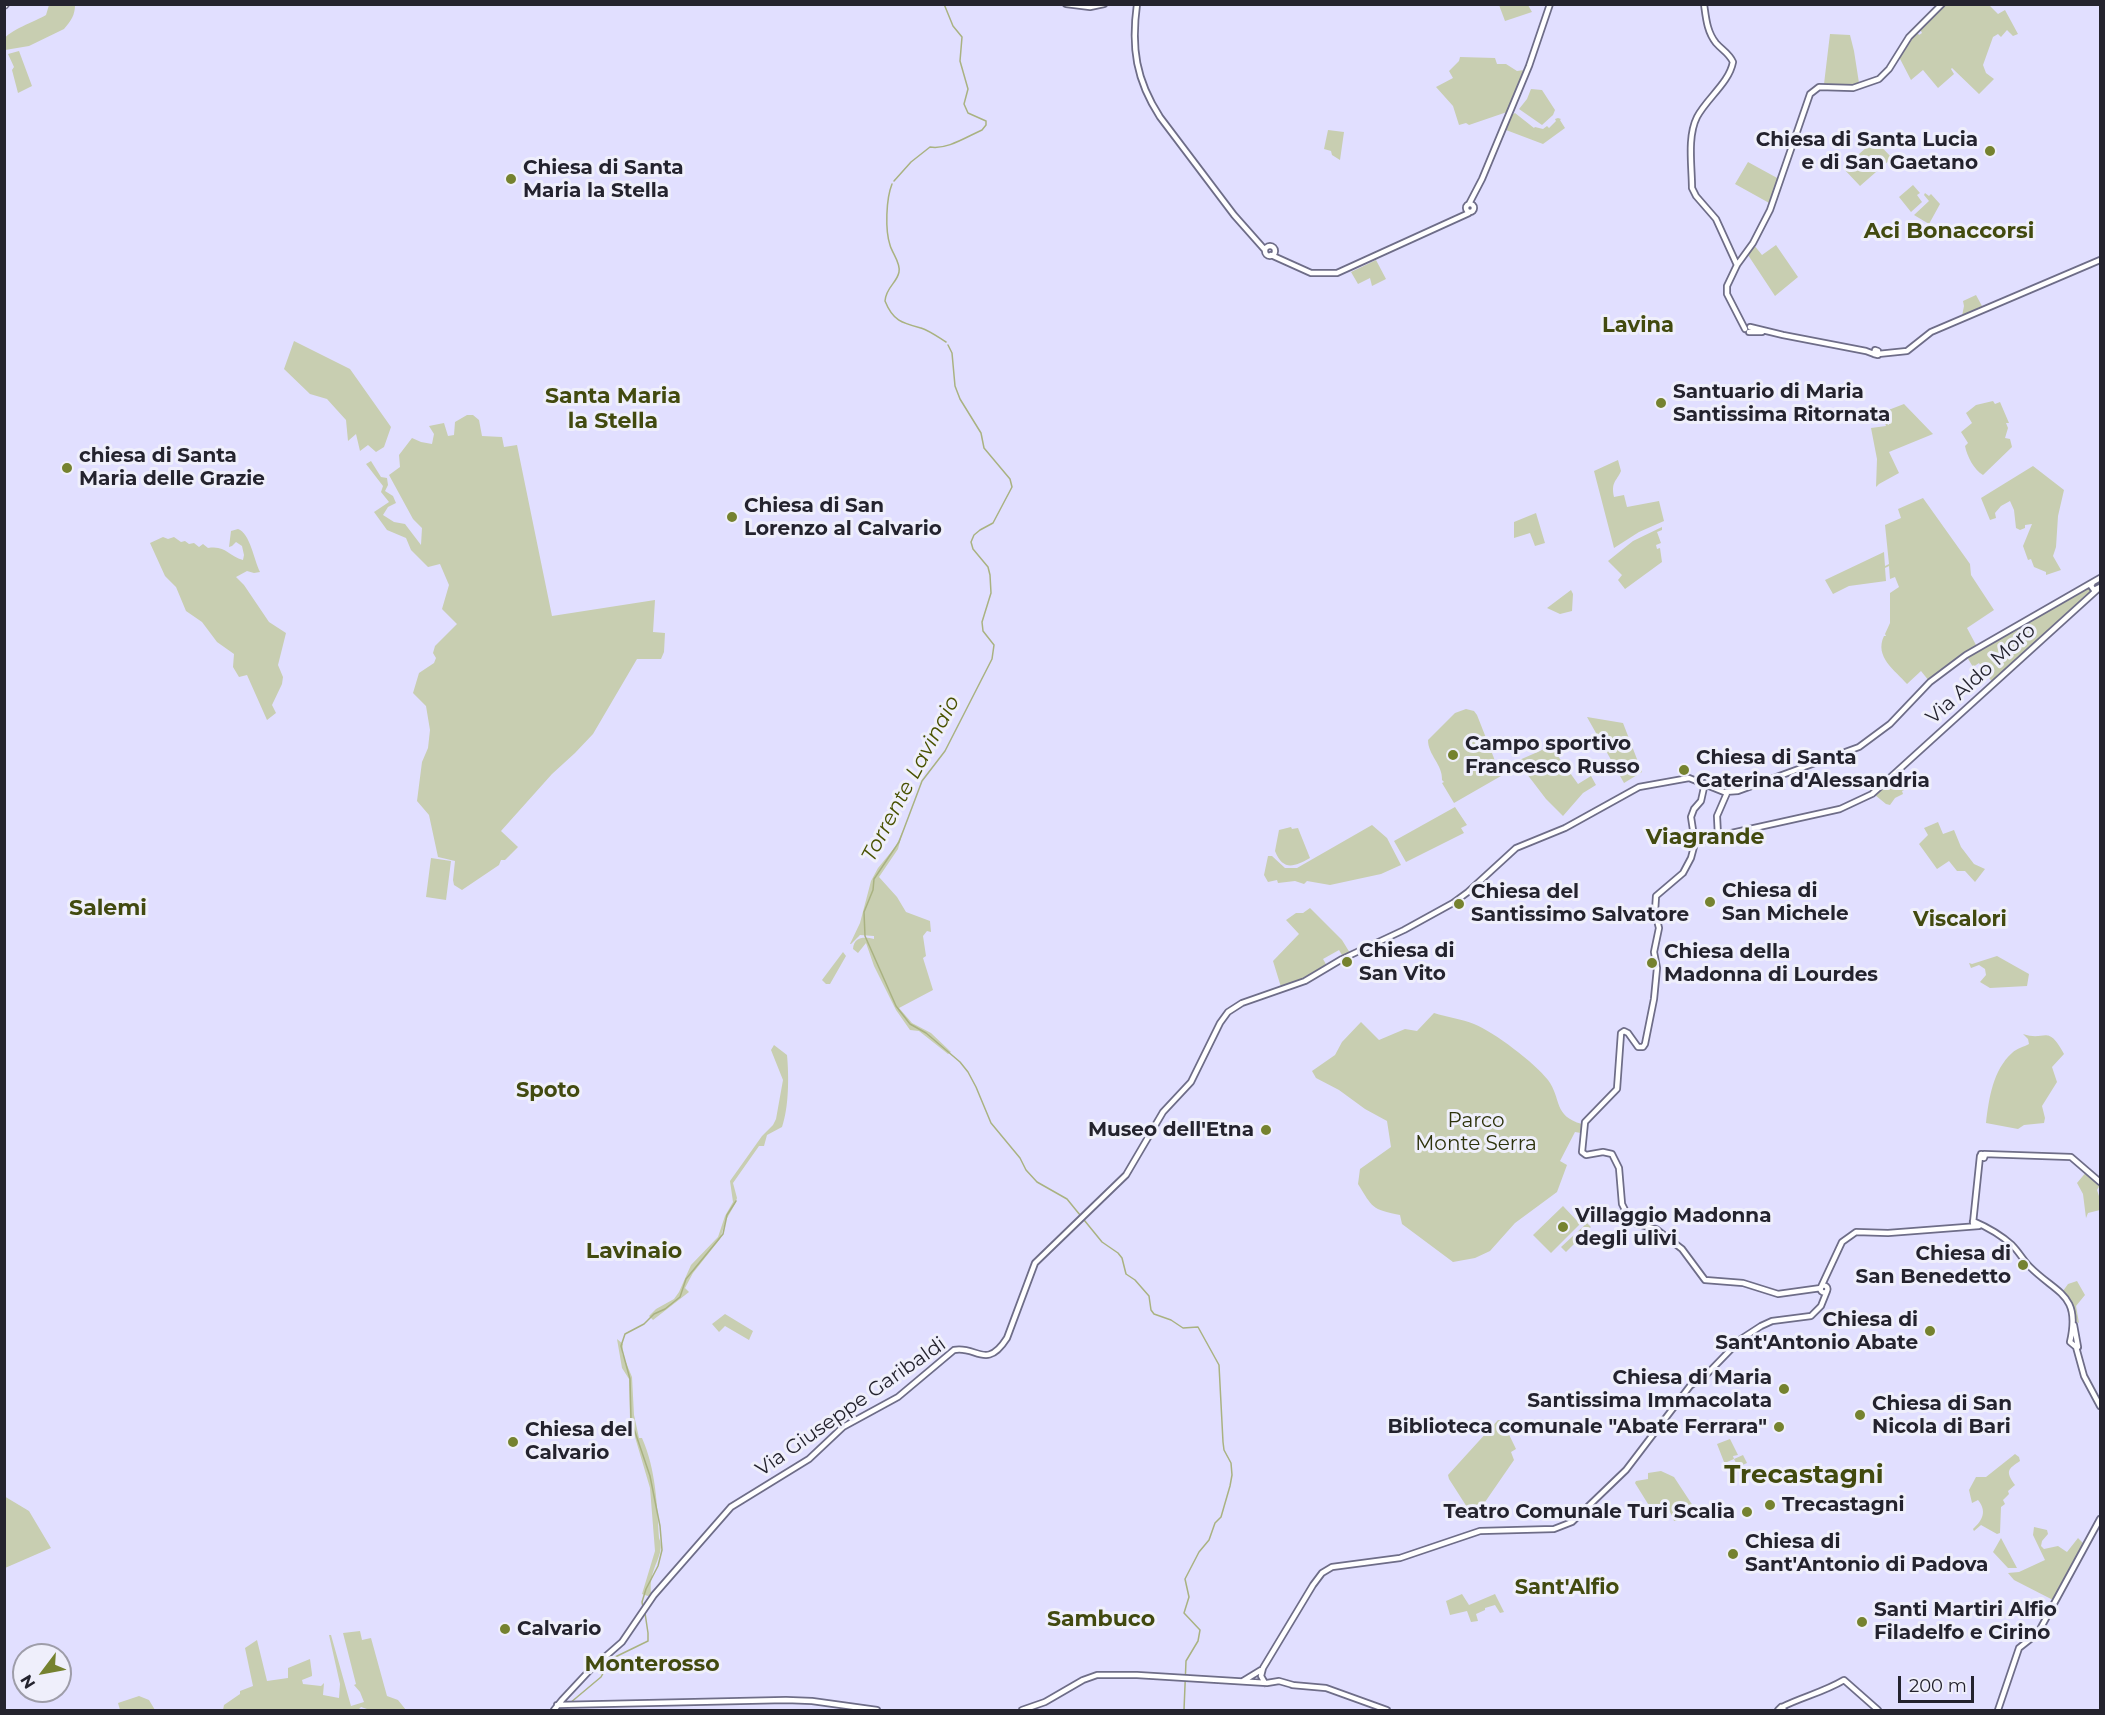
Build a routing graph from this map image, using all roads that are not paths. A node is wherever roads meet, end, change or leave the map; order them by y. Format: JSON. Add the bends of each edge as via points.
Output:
{"nodes":[{"id":1,"x":1066,"y":4,"type":"edge"},
{"id":2,"x":1104,"y":4,"type":"edge"},
{"id":3,"x":1135,"y":4,"type":"edge"},
{"id":4,"x":1550,"y":4,"type":"edge"},
{"id":5,"x":1704,"y":4,"type":"edge"},
{"id":6,"x":1942,"y":4,"type":"edge"},
{"id":7,"x":1267,"y":248,"type":"junction"},
{"id":8,"x":1275,"y":249,"type":"junction"},
{"id":9,"x":1271,"y":255,"type":"junction"},
{"id":10,"x":2100,"y":260,"type":"edge"},
{"id":11,"x":1285,"y":262,"type":"junction"},
{"id":12,"x":1737,"y":265,"type":"junction"},
{"id":13,"x":2100,"y":578,"type":"edge"},
{"id":14,"x":2095,"y":587,"type":"edge"},
{"id":15,"x":1705,"y":783,"type":"junction"},
{"id":16,"x":1727,"y":793,"type":"junction"},
{"id":17,"x":1694,"y":834,"type":"junction"},
{"id":18,"x":1718,"y":836,"type":"junction"},
{"id":19,"x":1695,"y":843,"type":"junction"},
{"id":20,"x":2100,"y":1182,"type":"edge"},
{"id":21,"x":1972,"y":1225,"type":"junction"},
{"id":22,"x":1992,"y":1230,"type":"junction"},
{"id":23,"x":1822,"y":1290,"type":"junction"},
{"id":24,"x":1820,"y":1308,"type":"junction"},
{"id":25,"x":2073,"y":1320,"type":"junction"},
{"id":26,"x":2079,"y":1355,"type":"junction"},
{"id":27,"x":2100,"y":1406,"type":"edge"},
{"id":28,"x":2100,"y":1519,"type":"edge"},
{"id":29,"x":1262,"y":1671,"type":"junction"},
{"id":30,"x":1242,"y":1682,"type":"junction"},
{"id":31,"x":1257,"y":1683,"type":"junction"},
{"id":32,"x":1266,"y":1683,"type":"junction"},
{"id":33,"x":1293,"y":1685,"type":"junction"},
{"id":34,"x":562,"y":1700,"type":"junction"},
{"id":35,"x":557,"y":1705,"type":"junction"},
{"id":36,"x":568,"y":1705,"type":"junction"},
{"id":37,"x":554,"y":1710,"type":"edge"},
{"id":38,"x":877,"y":1710,"type":"edge"},
{"id":39,"x":1022,"y":1710,"type":"edge"},
{"id":40,"x":1387,"y":1710,"type":"edge"},
{"id":41,"x":1780,"y":1710,"type":"edge"},
{"id":42,"x":1878,"y":1710,"type":"edge"},
{"id":43,"x":1998,"y":1710,"type":"edge"}],
"edges":[{"from":1,"to":2,"type":"main road"},
{"from":3,"to":7,"type":"main road","via":[[1135,56],[1150,100],[1234,215]]},
{"from":4,"to":11,"type":"main road","via":[[1529,66],[1469,208],[1337,273],[1311,273]]},
{"from":5,"to":12,"type":"main road","via":[[1711,35],[1733,62],[1727,78],[1694,124],[1692,188],[1716,219]]},
{"from":6,"to":12,"type":"main road","via":[[1909,37],[1885,74],[1853,88],[1816,88],[1808,97],[1770,210]]},
{"from":7,"to":8,"type":"main road"},
{"from":7,"to":9,"type":"main road"},
{"from":8,"to":9,"type":"main road"},
{"from":8,"to":11,"type":"main road"},
{"from":9,"to":11,"type":"main road"},
{"from":10,"to":12,"type":"main road","via":[[1931,332],[1907,351],[1887,353],[1749,328],[1726,291]]},
{"from":13,"to":14,"type":"main road"},
{"from":14,"to":16,"type":"main road","via":[[2078,591],[1966,655],[1859,747]]},
{"from":14,"to":18,"type":"main road","name":"Via Aldo Moro","via":[[1872,794],[1840,809]]},
{"from":15,"to":16,"type":"main road","name":"Via Giuseppe Garibaldi"},
{"from":15,"to":17,"type":"main road","via":[[1701,801],[1691,817]]},
{"from":15,"to":34,"type":"main road","name":"Via Giuseppe Garibaldi","via":[[1689,778],[1637,788],[1565,828],[1520,845],[1459,900],[1305,981],[1234,1008],[1220,1023],[1191,1082],[1163,1112],[1131,1169],[1035,1263],[1007,1338],[1000,1346],[983,1356],[954,1350],[898,1397],[843,1427],[809,1459],[735,1504],[693,1548],[621,1643]]},
{"from":16,"to":18,"type":"main road","via":[[1717,816]]},
{"from":17,"to":18,"type":"main road"},
{"from":17,"to":19,"type":"main road"},
{"from":18,"to":19,"type":"main road"},
{"from":19,"to":23,"type":"main road","via":[[1689,862],[1677,879],[1656,896],[1657,968],[1645,1044],[1638,1047],[1628,1033],[1621,1033],[1617,1089],[1586,1121],[1581,1150],[1583,1155],[1612,1154],[1619,1168],[1622,1204],[1632,1221],[1656,1229],[1670,1240],[1705,1280],[1743,1283],[1778,1294]]},
{"from":20,"to":21,"type":"main road","via":[[2071,1157],[1983,1157]]},
{"from":21,"to":22,"type":"main road"},
{"from":21,"to":22,"type":"main road"},
{"from":21,"to":23,"type":"main road","via":[[1856,1232],[1842,1242]]},
{"from":22,"to":25,"type":"main road","via":[[2064,1297]]},
{"from":23,"to":24,"type":"main road"},
{"from":23,"to":24,"type":"main road"},
{"from":24,"to":29,"type":"main road","via":[[1806,1317],[1772,1321],[1741,1339],[1690,1386],[1626,1470],[1567,1525],[1554,1529],[1480,1531],[1400,1558],[1336,1565],[1325,1571]]},
{"from":25,"to":26,"type":"main road"},
{"from":25,"to":26,"type":"main road","via":[[2070,1342]]},
{"from":26,"to":27,"type":"main road","via":[[2084,1376]]},
{"from":28,"to":43,"type":"main road","via":[[2038,1633],[2019,1648]]},
{"from":29,"to":30,"type":"main road"},
{"from":29,"to":31,"type":"main road"},
{"from":29,"to":32,"type":"main road"},
{"from":30,"to":31,"type":"main road"},
{"from":30,"to":39,"type":"main road","via":[[1097,1676]]},
{"from":31,"to":32,"type":"main road"},
{"from":32,"to":33,"type":"main road"},
{"from":32,"to":33,"type":"main road"},
{"from":33,"to":40,"type":"main road","via":[[1326,1688]]},
{"from":34,"to":35,"type":"main road"},
{"from":34,"to":36,"type":"main road"},
{"from":35,"to":36,"type":"main road"},
{"from":35,"to":37,"type":"main road"},
{"from":36,"to":38,"type":"main road","via":[[800,1700]]},
{"from":41,"to":42,"type":"main road","via":[[1844,1680]]}]}
